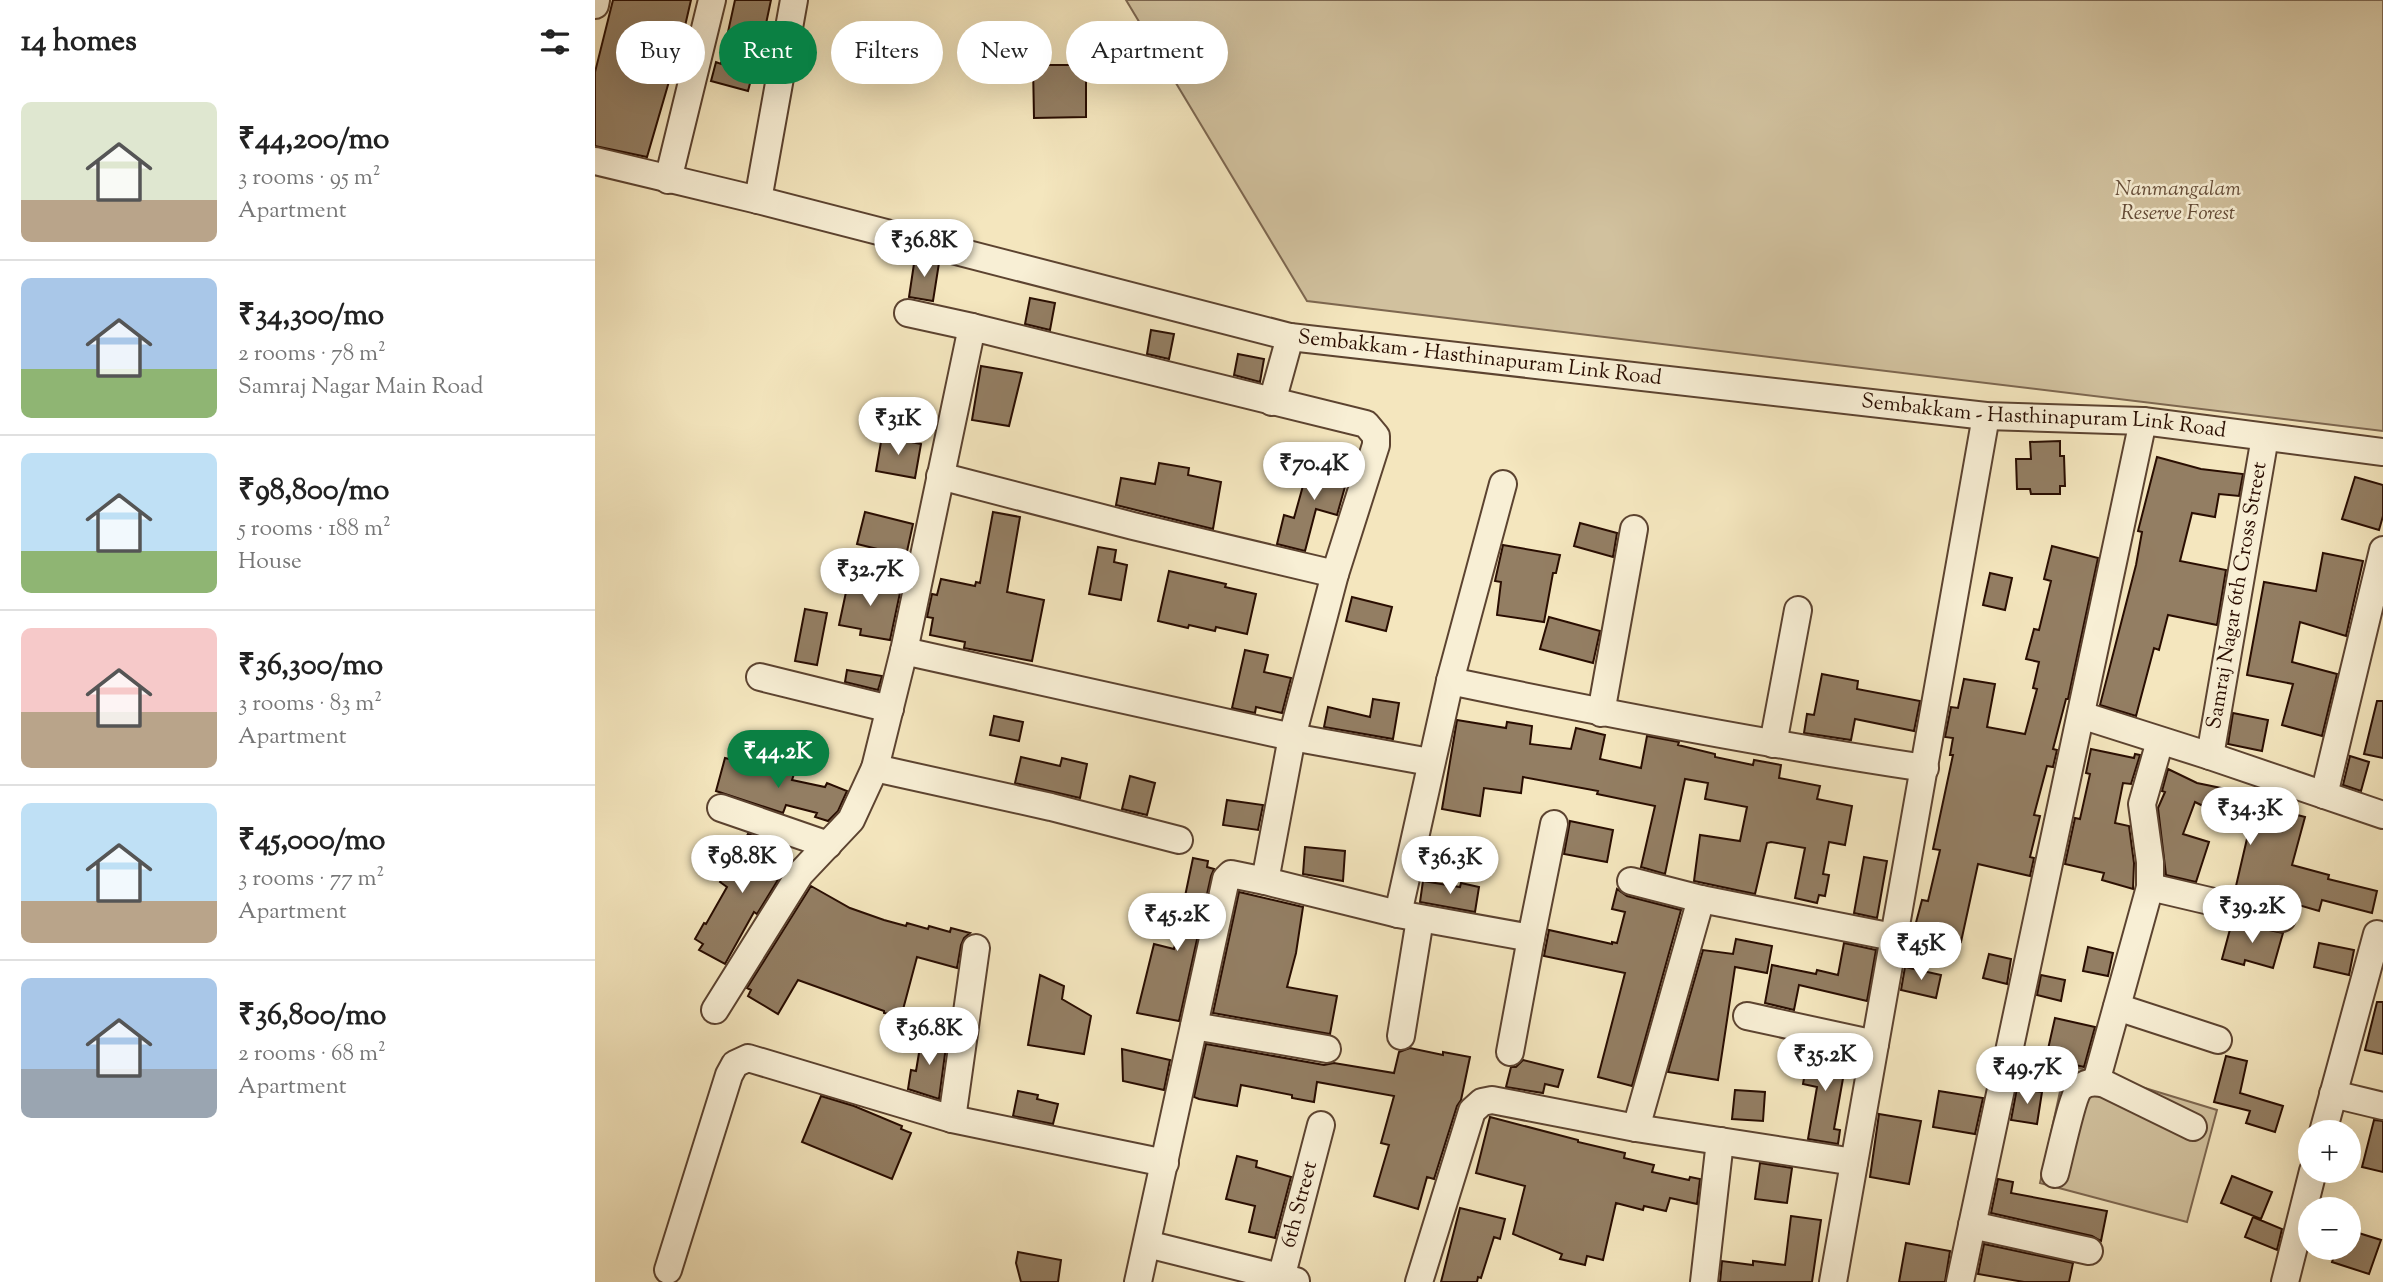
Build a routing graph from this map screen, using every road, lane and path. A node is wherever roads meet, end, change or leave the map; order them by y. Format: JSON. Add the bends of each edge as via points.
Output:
{"nodes":[{"id":1,"x":712,"y":0,"type":"edge"},
{"id":2,"x":794,"y":0,"type":"edge"},
{"id":3,"x":595,"y":161,"type":"edge"},
{"id":4,"x":669,"y":180,"type":"junction"},
{"id":5,"x":758,"y":200,"type":"junction"},
{"id":6,"x":908,"y":313,"type":"dead end"},
{"id":7,"x":972,"y":327,"type":"junction"},
{"id":8,"x":1290,"y":337,"type":"junction"},
{"id":9,"x":1272,"y":402,"type":"junction"},
{"id":10,"x":1986,"y":416,"type":"junction"},
{"id":11,"x":2143,"y":421,"type":"junction"},
{"id":12,"x":2265,"y":437,"type":"junction"},
{"id":13,"x":2383,"y":452,"type":"edge"},
{"id":14,"x":940,"y":476,"type":"junction"},
{"id":15,"x":1503,"y":484,"type":"dead end"},
{"id":16,"x":1635,"y":528,"type":"dead end"},
{"id":17,"x":2383,"y":550,"type":"edge"},
{"id":18,"x":1335,"y":574,"type":"junction"},
{"id":19,"x":1797,"y":610,"type":"dead end"},
{"id":20,"x":904,"y":651,"type":"junction"},
{"id":21,"x":760,"y":677,"type":"dead end"},
{"id":22,"x":1450,"y":681,"type":"junction"},
{"id":23,"x":890,"y":709,"type":"junction"},
{"id":24,"x":1601,"y":713,"type":"junction"},
{"id":25,"x":2081,"y":715,"type":"junction"},
{"id":26,"x":1292,"y":737,"type":"junction"},
{"id":27,"x":2160,"y":741,"type":"junction"},
{"id":28,"x":1773,"y":744,"type":"junction"},
{"id":29,"x":2210,"y":756,"type":"junction"},
{"id":30,"x":1430,"y":762,"type":"junction"},
{"id":31,"x":875,"y":768,"type":"junction"},
{"id":32,"x":1925,"y":768,"type":"junction"},
{"id":33,"x":2324,"y":795,"type":"junction"},
{"id":34,"x":721,"y":808,"type":"dead end"},
{"id":35,"x":2383,"y":815,"type":"edge"},
{"id":36,"x":1554,"y":824,"type":"dead end"},
{"id":37,"x":1179,"y":840,"type":"dead end"},
{"id":38,"x":828,"y":845,"type":"junction"},
{"id":39,"x":1265,"y":881,"type":"junction"},
{"id":40,"x":1631,"y":881,"type":"dead end"},
{"id":41,"x":2150,"y":887,"type":"junction"},
{"id":42,"x":1701,"y":899,"type":"junction"},
{"id":43,"x":1409,"y":916,"type":"junction"},
{"id":44,"x":2282,"y":918,"type":"dead end"},
{"id":45,"x":2377,"y":934,"type":"dead end"},
{"id":46,"x":1893,"y":937,"type":"junction"},
{"id":47,"x":1531,"y":938,"type":"junction"},
{"id":48,"x":976,"y":948,"type":"dead end"},
{"id":49,"x":2117,"y":1007,"type":"junction"},
{"id":50,"x":715,"y":1010,"type":"dead end"},
{"id":51,"x":1747,"y":1016,"type":"dead end"},
{"id":52,"x":1194,"y":1027,"type":"junction"},
{"id":53,"x":1401,"y":1036,"type":"dead end"},
{"id":54,"x":2218,"y":1040,"type":"dead end"},
{"id":55,"x":1875,"y":1044,"type":"junction"},
{"id":56,"x":1327,"y":1049,"type":"dead end"},
{"id":57,"x":1510,"y":1052,"type":"dead end"},
{"id":58,"x":2096,"y":1082,"type":"junction"},
{"id":59,"x":2333,"y":1094,"type":"junction"},
{"id":60,"x":2383,"y":1106,"type":"edge"},
{"id":61,"x":951,"y":1119,"type":"junction"},
{"id":62,"x":2326,"y":1120,"type":"edge"},
{"id":63,"x":1321,"y":1125,"type":"dead end"},
{"id":64,"x":2193,"y":1127,"type":"dead end"},
{"id":65,"x":1636,"y":1128,"type":"junction"},
{"id":66,"x":1720,"y":1141,"type":"junction"},
{"id":67,"x":1854,"y":1162,"type":"junction"},
{"id":68,"x":1165,"y":1163,"type":"junction"},
{"id":69,"x":2055,"y":1174,"type":"dead end"},
{"id":70,"x":2310,"y":1183,"type":"edge"},
{"id":71,"x":1972,"y":1225,"type":"junction"},
{"id":72,"x":1147,"y":1244,"type":"junction"},
{"id":73,"x":2088,"y":1251,"type":"dead end"},
{"id":74,"x":669,"y":1270,"type":"dead end"},
{"id":75,"x":1286,"y":1280,"type":"edge"},
{"id":76,"x":1138,"y":1282,"type":"edge"},
{"id":77,"x":1419,"y":1282,"type":"edge"},
{"id":78,"x":1704,"y":1282,"type":"edge"},
{"id":79,"x":1833,"y":1282,"type":"edge"},
{"id":80,"x":1960,"y":1282,"type":"edge"},
{"id":81,"x":2285,"y":1282,"type":"edge"}],
"edges":[{"from":1,"to":4,"type":"street"},
{"from":2,"to":5,"type":"street"},
{"from":3,"to":4,"type":"street","name":"Sembakkam - Hasthinapuram Link Road"},
{"from":4,"to":5,"type":"street","name":"Sembakkam - Hasthinapuram Link Road"},
{"from":5,"to":8,"type":"street","name":"Sembakkam - Hasthinapuram Link Road"},
{"from":6,"to":7,"type":"street"},
{"from":7,"to":9,"type":"street"},
{"from":7,"to":14,"type":"street"},
{"from":8,"to":9,"type":"street"},
{"from":8,"to":10,"type":"street","name":"Sembakkam - Hasthinapuram Link Road"},
{"from":9,"to":18,"type":"street","via":[[1366,424],[1376,436]]},
{"from":10,"to":11,"type":"street","name":"Sembakkam - Hasthinapuram Link Road"},
{"from":10,"to":32,"type":"street"},
{"from":11,"to":12,"type":"street","name":"Sembakkam - Hasthinapuram Link Road"},
{"from":11,"to":25,"type":"street"},
{"from":12,"to":13,"type":"street","name":"Sembakkam - Hasthinapuram Link Road"},
{"from":12,"to":29,"type":"street","name":"Samraj Nagar 6th Cross Street"},
{"from":14,"to":18,"type":"street"},
{"from":14,"to":20,"type":"street"},
{"from":15,"to":22,"type":"street"},
{"from":16,"to":24,"type":"street"},
{"from":17,"to":33,"type":"street"},
{"from":18,"to":26,"type":"street"},
{"from":19,"to":28,"type":"street"},
{"from":20,"to":23,"type":"street"},
{"from":20,"to":26,"type":"street"},
{"from":21,"to":23,"type":"street"},
{"from":22,"to":24,"type":"street"},
{"from":22,"to":30,"type":"street"},
{"from":23,"to":31,"type":"street"},
{"from":24,"to":28,"type":"street"},
{"from":25,"to":27,"type":"street"},
{"from":25,"to":71,"type":"street"},
{"from":26,"to":30,"type":"street"},
{"from":26,"to":39,"type":"street"},
{"from":27,"to":29,"type":"street"},
{"from":27,"to":41,"type":"street","via":[[2142,804]]},
{"from":28,"to":32,"type":"street"},
{"from":29,"to":33,"type":"street"},
{"from":30,"to":43,"type":"street"},
{"from":31,"to":37,"type":"street"},
{"from":31,"to":38,"type":"street","via":[[852,820]]},
{"from":32,"to":46,"type":"street"},
{"from":33,"to":35,"type":"street"},
{"from":34,"to":38,"type":"street"},
{"from":36,"to":47,"type":"street"},
{"from":38,"to":50,"type":"street","via":[[800,874]]},
{"from":39,"to":43,"type":"street"},
{"from":39,"to":52,"type":"street","via":[[1231,874],[1226,878]]},
{"from":40,"to":42,"type":"street"},
{"from":41,"to":44,"type":"street"},
{"from":41,"to":49,"type":"street"},
{"from":42,"to":46,"type":"street"},
{"from":42,"to":65,"type":"street"},
{"from":43,"to":47,"type":"street"},
{"from":43,"to":53,"type":"street"},
{"from":45,"to":59,"type":"street"},
{"from":46,"to":55,"type":"street"},
{"from":47,"to":57,"type":"street"},
{"from":48,"to":61,"type":"street"},
{"from":49,"to":54,"type":"street"},
{"from":49,"to":58,"type":"street"},
{"from":51,"to":55,"type":"street"},
{"from":52,"to":56,"type":"street"},
{"from":52,"to":68,"type":"street"},
{"from":55,"to":67,"type":"street"},
{"from":58,"to":64,"type":"street"},
{"from":58,"to":69,"type":"street","via":[[2079,1089]]},
{"from":59,"to":60,"type":"street"},
{"from":59,"to":62,"type":"street"},
{"from":61,"to":68,"type":"street"},
{"from":61,"to":74,"type":"street","via":[[752,1058],[742,1060],[729,1075]]},
{"from":63,"to":75,"type":"street","name":"6th Street"},
{"from":65,"to":66,"type":"street"},
{"from":65,"to":77,"type":"street","via":[[1492,1100],[1478,1104]]},
{"from":66,"to":67,"type":"street"},
{"from":66,"to":78,"type":"street"},
{"from":67,"to":79,"type":"street"},
{"from":68,"to":72,"type":"street"},
{"from":70,"to":81,"type":"street"},
{"from":71,"to":73,"type":"street"},
{"from":71,"to":80,"type":"street"},
{"from":72,"to":75,"type":"street"},
{"from":72,"to":76,"type":"street"}]}
